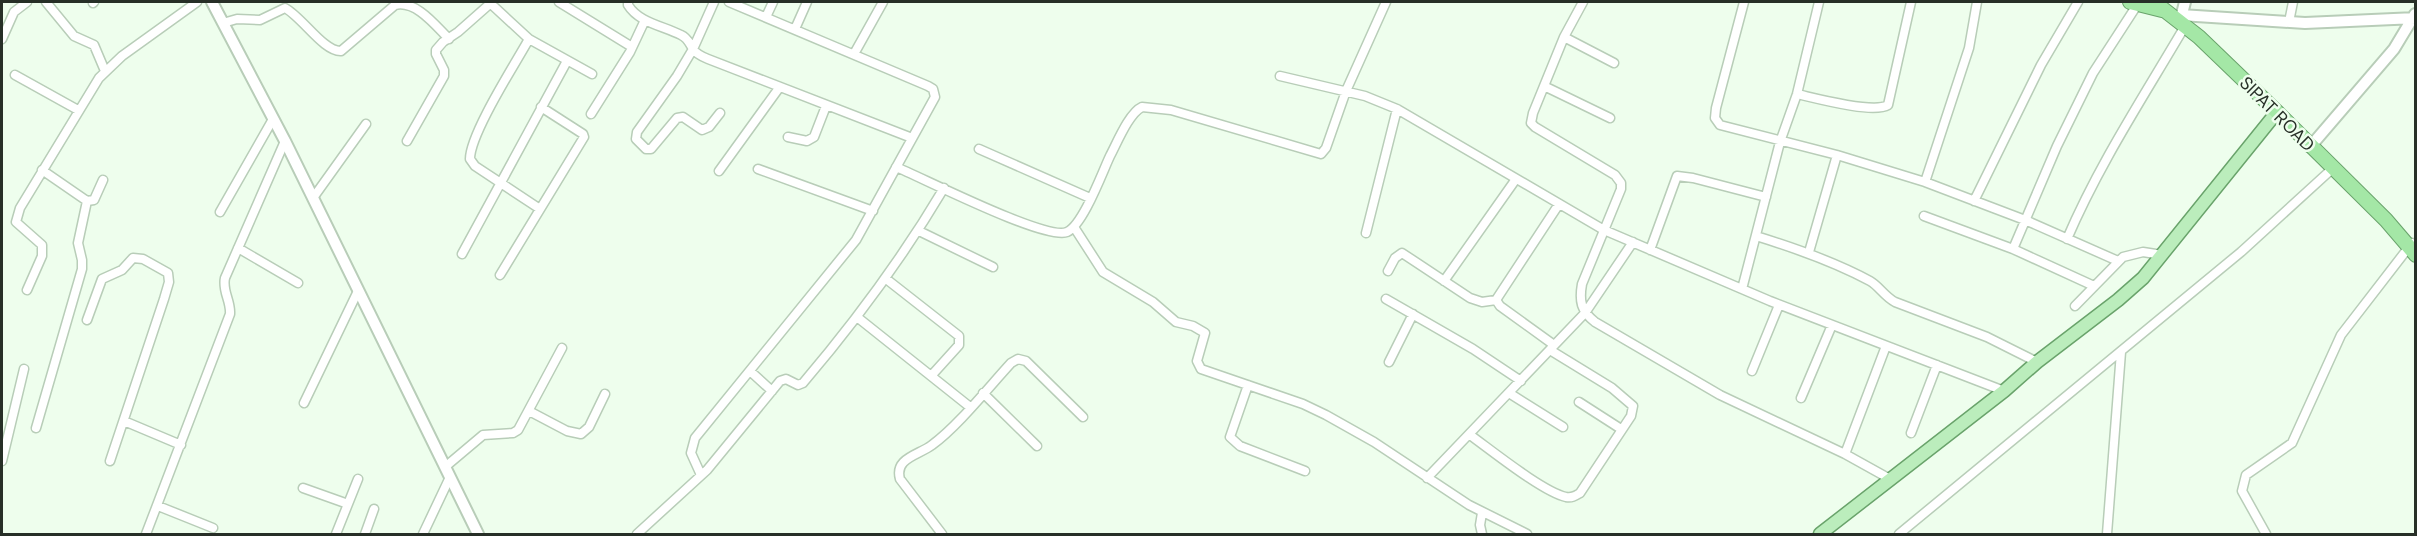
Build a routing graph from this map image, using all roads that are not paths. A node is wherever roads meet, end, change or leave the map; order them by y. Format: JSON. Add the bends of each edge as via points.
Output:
{"nodes":[{"id":1,"x":27,"y":2,"type":"edge"},
{"id":2,"x":45,"y":2,"type":"edge"},
{"id":3,"x":197,"y":2,"type":"edge"},
{"id":4,"x":212,"y":2,"type":"edge"},
{"id":5,"x":491,"y":2,"type":"edge"},
{"id":6,"x":559,"y":2,"type":"edge"},
{"id":7,"x":628,"y":2,"type":"edge"},
{"id":8,"x":714,"y":2,"type":"edge"},
{"id":9,"x":729,"y":2,"type":"edge"},
{"id":10,"x":773,"y":2,"type":"edge"},
{"id":11,"x":807,"y":2,"type":"edge"},
{"id":12,"x":883,"y":2,"type":"edge"},
{"id":13,"x":1386,"y":2,"type":"edge"},
{"id":14,"x":1583,"y":2,"type":"edge"},
{"id":15,"x":1744,"y":2,"type":"edge"},
{"id":16,"x":1819,"y":2,"type":"edge"},
{"id":17,"x":1911,"y":2,"type":"edge"},
{"id":18,"x":1977,"y":2,"type":"edge"},
{"id":19,"x":2078,"y":2,"type":"edge"},
{"id":20,"x":2136,"y":2,"type":"edge"},
{"id":21,"x":2185,"y":2,"type":"edge"},
{"id":22,"x":2293,"y":2,"type":"edge"},
{"id":23,"x":2159,"y":6,"type":"edge"},
{"id":24,"x":2415,"y":16,"type":"edge"},
{"id":25,"x":766,"y":17,"type":"junction"},
{"id":26,"x":645,"y":20,"type":"junction"},
{"id":27,"x":2182,"y":21,"type":"junction"},
{"id":28,"x":2289,"y":22,"type":"junction"},
{"id":29,"x":223,"y":23,"type":"junction"},
{"id":30,"x":795,"y":29,"type":"junction"},
{"id":31,"x":1564,"y":37,"type":"junction"},
{"id":32,"x":2,"y":39,"type":"edge"},
{"id":33,"x":448,"y":39,"type":"junction"},
{"id":34,"x":529,"y":39,"type":"junction"},
{"id":35,"x":632,"y":47,"type":"junction"},
{"id":36,"x":693,"y":50,"type":"junction"},
{"id":37,"x":854,"y":54,"type":"junction"},
{"id":38,"x":567,"y":61,"type":"junction"},
{"id":39,"x":1614,"y":63,"type":"dead end"},
{"id":40,"x":105,"y":71,"type":"junction"},
{"id":41,"x":592,"y":74,"type":"dead end"},
{"id":42,"x":15,"y":75,"type":"dead end"},
{"id":43,"x":1280,"y":76,"type":"dead end"},
{"id":44,"x":1544,"y":86,"type":"junction"},
{"id":45,"x":779,"y":88,"type":"junction"},
{"id":46,"x":1346,"y":91,"type":"junction"},
{"id":47,"x":1797,"y":94,"type":"junction"},
{"id":48,"x":826,"y":106,"type":"junction"},
{"id":49,"x":541,"y":107,"type":"junction"},
{"id":50,"x":1397,"y":109,"type":"junction"},
{"id":51,"x":78,"y":110,"type":"junction"},
{"id":52,"x":2277,"y":112,"type":"junction"},
{"id":53,"x":720,"y":113,"type":"dead end"},
{"id":54,"x":591,"y":114,"type":"dead end"},
{"id":55,"x":1610,"y":118,"type":"dead end"},
{"id":56,"x":273,"y":119,"type":"junction"},
{"id":57,"x":366,"y":124,"type":"dead end"},
{"id":58,"x":788,"y":137,"type":"dead end"},
{"id":59,"x":912,"y":138,"type":"junction"},
{"id":60,"x":285,"y":141,"type":"junction"},
{"id":61,"x":407,"y":141,"type":"dead end"},
{"id":62,"x":1780,"y":142,"type":"junction"},
{"id":63,"x":2310,"y":147,"type":"junction"},
{"id":64,"x":979,"y":149,"type":"dead end"},
{"id":65,"x":1837,"y":155,"type":"junction"},
{"id":66,"x":896,"y":167,"type":"junction"},
{"id":67,"x":758,"y":169,"type":"dead end"},
{"id":68,"x":2332,"y":169,"type":"junction"},
{"id":69,"x":42,"y":170,"type":"junction"},
{"id":70,"x":719,"y":171,"type":"dead end"},
{"id":71,"x":1516,"y":179,"type":"junction"},
{"id":72,"x":103,"y":180,"type":"dead end"},
{"id":73,"x":1925,"y":182,"type":"junction"},
{"id":74,"x":501,"y":183,"type":"junction"},
{"id":75,"x":944,"y":188,"type":"junction"},
{"id":76,"x":1766,"y":197,"type":"junction"},
{"id":77,"x":313,"y":198,"type":"junction"},
{"id":78,"x":1090,"y":198,"type":"junction"},
{"id":79,"x":87,"y":201,"type":"junction"},
{"id":80,"x":1974,"y":201,"type":"junction"},
{"id":81,"x":1559,"y":204,"type":"junction"},
{"id":82,"x":540,"y":209,"type":"junction"},
{"id":83,"x":873,"y":211,"type":"junction"},
{"id":84,"x":220,"y":212,"type":"dead end"},
{"id":85,"x":1924,"y":216,"type":"dead end"},
{"id":86,"x":2025,"y":220,"type":"junction"},
{"id":87,"x":1074,"y":227,"type":"junction"},
{"id":88,"x":1604,"y":230,"type":"junction"},
{"id":89,"x":919,"y":231,"type":"junction"},
{"id":90,"x":1365,"y":233,"type":"dead end"},
{"id":91,"x":1756,"y":237,"type":"junction"},
{"id":92,"x":2067,"y":239,"type":"junction"},
{"id":93,"x":1633,"y":243,"type":"junction"},
{"id":94,"x":2413,"y":247,"type":"edge"},
{"id":95,"x":238,"y":248,"type":"junction"},
{"id":96,"x":2013,"y":249,"type":"junction"},
{"id":97,"x":1650,"y":250,"type":"junction"},
{"id":98,"x":1809,"y":252,"type":"junction"},
{"id":99,"x":462,"y":254,"type":"dead end"},
{"id":100,"x":2162,"y":255,"type":"junction"},
{"id":101,"x":2118,"y":261,"type":"junction"},
{"id":102,"x":993,"y":267,"type":"dead end"},
{"id":103,"x":1388,"y":271,"type":"dead end"},
{"id":104,"x":500,"y":275,"type":"dead end"},
{"id":105,"x":885,"y":278,"type":"junction"},
{"id":106,"x":1444,"y":280,"type":"junction"},
{"id":107,"x":298,"y":283,"type":"dead end"},
{"id":108,"x":2094,"y":286,"type":"junction"},
{"id":109,"x":1742,"y":289,"type":"junction"},
{"id":110,"x":27,"y":290,"type":"dead end"},
{"id":111,"x":358,"y":291,"type":"junction"},
{"id":112,"x":1386,"y":299,"type":"dead end"},
{"id":113,"x":1496,"y":300,"type":"junction"},
{"id":114,"x":1779,"y":304,"type":"junction"},
{"id":115,"x":2075,"y":306,"type":"dead end"},
{"id":116,"x":1585,"y":313,"type":"junction"},
{"id":117,"x":1413,"y":314,"type":"junction"},
{"id":118,"x":857,"y":316,"type":"junction"},
{"id":119,"x":87,"y":320,"type":"dead end"},
{"id":120,"x":1832,"y":325,"type":"junction"},
{"id":121,"x":1886,"y":346,"type":"junction"},
{"id":122,"x":1552,"y":347,"type":"junction"},
{"id":123,"x":562,"y":348,"type":"dead end"},
{"id":124,"x":2121,"y":352,"type":"junction"},
{"id":125,"x":1389,"y":362,"type":"dead end"},
{"id":126,"x":2037,"y":362,"type":"junction"},
{"id":127,"x":1937,"y":365,"type":"junction"},
{"id":128,"x":24,"y":369,"type":"dead end"},
{"id":129,"x":750,"y":371,"type":"junction"},
{"id":130,"x":1752,"y":371,"type":"dead end"},
{"id":131,"x":931,"y":376,"type":"junction"},
{"id":132,"x":1521,"y":381,"type":"junction"},
{"id":133,"x":1248,"y":385,"type":"junction"},
{"id":134,"x":772,"y":391,"type":"junction"},
{"id":135,"x":2004,"y":391,"type":"junction"},
{"id":136,"x":983,"y":393,"type":"junction"},
{"id":137,"x":1509,"y":393,"type":"junction"},
{"id":138,"x":605,"y":394,"type":"dead end"},
{"id":139,"x":1801,"y":398,"type":"dead end"},
{"id":140,"x":1579,"y":402,"type":"dead end"},
{"id":141,"x":304,"y":404,"type":"dead end"},
{"id":142,"x":970,"y":407,"type":"junction"},
{"id":143,"x":529,"y":411,"type":"junction"},
{"id":144,"x":1083,"y":417,"type":"dead end"},
{"id":145,"x":124,"y":421,"type":"junction"},
{"id":146,"x":1563,"y":427,"type":"dead end"},
{"id":147,"x":36,"y":428,"type":"dead end"},
{"id":148,"x":1621,"y":429,"type":"junction"},
{"id":149,"x":1911,"y":433,"type":"dead end"},
{"id":150,"x":1470,"y":435,"type":"junction"},
{"id":151,"x":181,"y":445,"type":"junction"},
{"id":152,"x":1037,"y":446,"type":"dead end"},
{"id":153,"x":1845,"y":454,"type":"junction"},
{"id":154,"x":2,"y":461,"type":"edge"},
{"id":155,"x":110,"y":461,"type":"dead end"},
{"id":156,"x":1305,"y":471,"type":"dead end"},
{"id":157,"x":447,"y":472,"type":"junction"},
{"id":158,"x":701,"y":475,"type":"junction"},
{"id":159,"x":358,"y":478,"type":"dead end"},
{"id":160,"x":1427,"y":478,"type":"junction"},
{"id":161,"x":1890,"y":479,"type":"junction"},
{"id":162,"x":303,"y":488,"type":"dead end"},
{"id":163,"x":348,"y":504,"type":"junction"},
{"id":164,"x":158,"y":506,"type":"junction"},
{"id":165,"x":374,"y":509,"type":"dead end"},
{"id":166,"x":1482,"y":513,"type":"junction"},
{"id":167,"x":213,"y":528,"type":"dead end"},
{"id":168,"x":1522,"y":533,"type":"edge"},
{"id":169,"x":146,"y":534,"type":"edge"},
{"id":170,"x":336,"y":534,"type":"edge"},
{"id":171,"x":365,"y":534,"type":"edge"},
{"id":172,"x":423,"y":534,"type":"edge"},
{"id":173,"x":478,"y":534,"type":"edge"},
{"id":174,"x":637,"y":534,"type":"edge"},
{"id":175,"x":942,"y":534,"type":"edge"},
{"id":176,"x":1482,"y":534,"type":"edge"},
{"id":177,"x":1820,"y":534,"type":"edge"},
{"id":178,"x":1899,"y":534,"type":"edge"},
{"id":179,"x":2107,"y":534,"type":"edge"},
{"id":180,"x":2266,"y":534,"type":"edge"}],
"edges":[{"from":1,"to":32,"type":"street","via":[[14,12]]},
{"from":2,"to":40,"type":"street","via":[[71,33],[94,45]]},
{"from":3,"to":40,"type":"street"},
{"from":4,"to":29,"type":"street"},
{"from":5,"to":33,"type":"street"},
{"from":5,"to":34,"type":"street"},
{"from":6,"to":35,"type":"street"},
{"from":7,"to":26,"type":"street","via":[[630,9]]},
{"from":8,"to":36,"type":"street"},
{"from":9,"to":25,"type":"street"},
{"from":10,"to":25,"type":"street"},
{"from":11,"to":30,"type":"street"},
{"from":12,"to":37,"type":"street"},
{"from":13,"to":46,"type":"street"},
{"from":14,"to":31,"type":"street"},
{"from":15,"to":62,"type":"street","via":[[1716,108],[1716,122]]},
{"from":16,"to":47,"type":"street"},
{"from":17,"to":47,"type":"street","via":[[1888,105],[1877,108]]},
{"from":18,"to":73,"type":"street","via":[[1969,48]]},
{"from":19,"to":80,"type":"street","via":[[2041,65]]},
{"from":20,"to":23,"type":"highway","name":"SIPAT ROAD"},
{"from":20,"to":86,"type":"street","via":[[2093,73]]},
{"from":21,"to":27,"type":"street"},
{"from":22,"to":28,"type":"street"},
{"from":23,"to":27,"type":"highway","name":"SIPAT ROAD"},
{"from":24,"to":28,"type":"street"},
{"from":24,"to":63,"type":"street","via":[[2394,49]]},
{"from":25,"to":30,"type":"street"},
{"from":26,"to":35,"type":"street"},
{"from":26,"to":36,"type":"street","via":[[682,35]]},
{"from":27,"to":28,"type":"street"},
{"from":27,"to":52,"type":"highway","name":"SIPAT ROAD"},
{"from":27,"to":92,"type":"street"},
{"from":29,"to":33,"type":"street","via":[[237,18],[260,20],[285,8],[331,49],[341,51],[395,4],[404,2],[416,7]]},
{"from":29,"to":56,"type":"street"},
{"from":30,"to":37,"type":"street"},
{"from":31,"to":39,"type":"street"},
{"from":31,"to":44,"type":"street"},
{"from":33,"to":61,"type":"street","via":[[438,46],[436,54],[444,76]]},
{"from":34,"to":38,"type":"street"},
{"from":34,"to":74,"type":"street","via":[[470,155],[472,163]]},
{"from":35,"to":54,"type":"street"},
{"from":36,"to":45,"type":"street"},
{"from":36,"to":53,"type":"street","via":[[636,139],[651,149],[677,118],[683,117],[702,130]]},
{"from":37,"to":59,"type":"street","via":[[933,89],[933,102]]},
{"from":38,"to":41,"type":"street"},
{"from":38,"to":49,"type":"street"},
{"from":40,"to":51,"type":"street"},
{"from":42,"to":51,"type":"street"},
{"from":43,"to":46,"type":"street"},
{"from":44,"to":55,"type":"street"},
{"from":44,"to":88,"type":"street","via":[[1532,125],[1616,175],[1621,183]]},
{"from":45,"to":48,"type":"street"},
{"from":45,"to":70,"type":"street"},
{"from":46,"to":50,"type":"street"},
{"from":46,"to":78,"type":"street","via":[[1321,154],[1171,110],[1142,107],[1133,114],[1118,140]]},
{"from":47,"to":62,"type":"street"},
{"from":48,"to":58,"type":"street","via":[[814,137],[807,141]]},
{"from":48,"to":59,"type":"street"},
{"from":49,"to":74,"type":"street"},
{"from":49,"to":82,"type":"street","via":[[584,137]]},
{"from":50,"to":71,"type":"street"},
{"from":50,"to":90,"type":"street"},
{"from":51,"to":69,"type":"street"},
{"from":52,"to":63,"type":"highway","name":"SIPAT ROAD"},
{"from":52,"to":100,"type":"main road"},
{"from":56,"to":60,"type":"street"},
{"from":56,"to":84,"type":"street"},
{"from":57,"to":77,"type":"street"},
{"from":59,"to":66,"type":"street"},
{"from":60,"to":77,"type":"street"},
{"from":60,"to":95,"type":"street"},
{"from":62,"to":65,"type":"street"},
{"from":62,"to":76,"type":"street"},
{"from":63,"to":68,"type":"highway","name":"SIPAT ROAD"},
{"from":64,"to":78,"type":"street"},
{"from":65,"to":73,"type":"street"},
{"from":65,"to":98,"type":"street"},
{"from":66,"to":75,"type":"street"},
{"from":66,"to":83,"type":"street"},
{"from":67,"to":83,"type":"street"},
{"from":68,"to":94,"type":"highway","name":"SIPAT ROAD"},
{"from":68,"to":124,"type":"street","via":[[2241,252]]},
{"from":69,"to":79,"type":"street"},
{"from":69,"to":110,"type":"street","via":[[15,219],[42,245],[42,256]]},
{"from":71,"to":81,"type":"street"},
{"from":71,"to":106,"type":"street"},
{"from":72,"to":79,"type":"street","via":[[93,200]]},
{"from":73,"to":80,"type":"street"},
{"from":74,"to":82,"type":"street"},
{"from":74,"to":99,"type":"street"},
{"from":75,"to":87,"type":"street","via":[[1044,230],[1061,233]]},
{"from":75,"to":89,"type":"street"},
{"from":76,"to":91,"type":"street"},
{"from":76,"to":97,"type":"street","via":[[1677,176]]},
{"from":77,"to":111,"type":"street"},
{"from":78,"to":87,"type":"street"},
{"from":79,"to":147,"type":"street","via":[[78,243],[82,266]]},
{"from":80,"to":86,"type":"street"},
{"from":81,"to":88,"type":"street"},
{"from":81,"to":113,"type":"street"},
{"from":82,"to":104,"type":"street"},
{"from":83,"to":129,"type":"street","via":[[856,240]]},
{"from":85,"to":96,"type":"street"},
{"from":86,"to":92,"type":"street"},
{"from":86,"to":96,"type":"street"},
{"from":87,"to":133,"type":"street","via":[[1103,273],[1153,302],[1176,322],[1205,333],[1197,361],[1201,369]]},
{"from":88,"to":93,"type":"street"},
{"from":88,"to":116,"type":"street","via":[[1582,284],[1580,299]]},
{"from":89,"to":102,"type":"street"},
{"from":89,"to":105,"type":"street"},
{"from":91,"to":98,"type":"street"},
{"from":91,"to":109,"type":"street"},
{"from":92,"to":101,"type":"street"},
{"from":93,"to":97,"type":"street"},
{"from":93,"to":116,"type":"street"},
{"from":94,"to":180,"type":"street","via":[[2341,335],[2292,443],[2246,475],[2242,491]]},
{"from":95,"to":107,"type":"street"},
{"from":95,"to":151,"type":"street","via":[[224,283],[230,314]]},
{"from":96,"to":108,"type":"street"},
{"from":97,"to":109,"type":"street"},
{"from":98,"to":126,"type":"street","via":[[1871,281],[1895,302],[1987,337]]},
{"from":100,"to":101,"type":"street","via":[[2132,253]]},
{"from":100,"to":126,"type":"main road","via":[[2118,300]]},
{"from":101,"to":108,"type":"street"},
{"from":103,"to":106,"type":"street","via":[[1402,253]]},
{"from":105,"to":118,"type":"street"},
{"from":105,"to":131,"type":"street","via":[[959,336],[959,345]]},
{"from":106,"to":113,"type":"street","via":[[1477,302]]},
{"from":108,"to":115,"type":"street"},
{"from":109,"to":114,"type":"street"},
{"from":111,"to":141,"type":"street"},
{"from":111,"to":157,"type":"street"},
{"from":112,"to":117,"type":"street"},
{"from":113,"to":122,"type":"street"},
{"from":114,"to":120,"type":"street"},
{"from":114,"to":130,"type":"street"},
{"from":116,"to":122,"type":"street"},
{"from":116,"to":153,"type":"street","via":[[1720,395]]},
{"from":117,"to":125,"type":"street"},
{"from":117,"to":132,"type":"street"},
{"from":118,"to":131,"type":"street"},
{"from":118,"to":134,"type":"street","via":[[802,383],[782,380]]},
{"from":119,"to":145,"type":"street","via":[[102,279],[122,270],[133,258],[143,259],[168,273],[164,299]]},
{"from":120,"to":121,"type":"street"},
{"from":120,"to":139,"type":"street"},
{"from":121,"to":127,"type":"street"},
{"from":121,"to":153,"type":"street"},
{"from":122,"to":132,"type":"street"},
{"from":122,"to":148,"type":"street","via":[[1630,402],[1632,413]]},
{"from":123,"to":143,"type":"street"},
{"from":124,"to":178,"type":"street"},
{"from":124,"to":179,"type":"street"},
{"from":126,"to":135,"type":"main road"},
{"from":127,"to":135,"type":"street"},
{"from":127,"to":149,"type":"street"},
{"from":128,"to":154,"type":"street"},
{"from":129,"to":134,"type":"street"},
{"from":129,"to":158,"type":"street","via":[[695,438],[691,453]]},
{"from":131,"to":142,"type":"street"},
{"from":132,"to":137,"type":"street"},
{"from":133,"to":156,"type":"street","via":[[1230,437],[1240,446]]},
{"from":133,"to":160,"type":"street","via":[[1326,415]]},
{"from":134,"to":158,"type":"street"},
{"from":135,"to":161,"type":"main road"},
{"from":136,"to":142,"type":"street"},
{"from":136,"to":144,"type":"street","via":[[1011,363],[1021,358]]},
{"from":136,"to":152,"type":"street"},
{"from":137,"to":146,"type":"street"},
{"from":137,"to":150,"type":"street"},
{"from":138,"to":143,"type":"street","via":[[589,427],[580,434]]},
{"from":140,"to":148,"type":"street"},
{"from":142,"to":175,"type":"street","via":[[935,443],[905,460],[898,472]]},
{"from":143,"to":157,"type":"street","via":[[518,430],[483,435]]},
{"from":145,"to":151,"type":"street"},
{"from":145,"to":155,"type":"street"},
{"from":148,"to":150,"type":"street","via":[[1580,493],[1572,497],[1528,476]]},
{"from":150,"to":160,"type":"street"},
{"from":151,"to":164,"type":"street"},
{"from":153,"to":161,"type":"street"},
{"from":157,"to":172,"type":"street"},
{"from":157,"to":173,"type":"street"},
{"from":158,"to":174,"type":"street"},
{"from":159,"to":163,"type":"street"},
{"from":160,"to":166,"type":"street"},
{"from":161,"to":177,"type":"main road"},
{"from":162,"to":163,"type":"street"},
{"from":163,"to":170,"type":"street"},
{"from":164,"to":167,"type":"street"},
{"from":164,"to":169,"type":"street"},
{"from":165,"to":171,"type":"street"},
{"from":166,"to":168,"type":"street"},
{"from":166,"to":176,"type":"street"}]}
